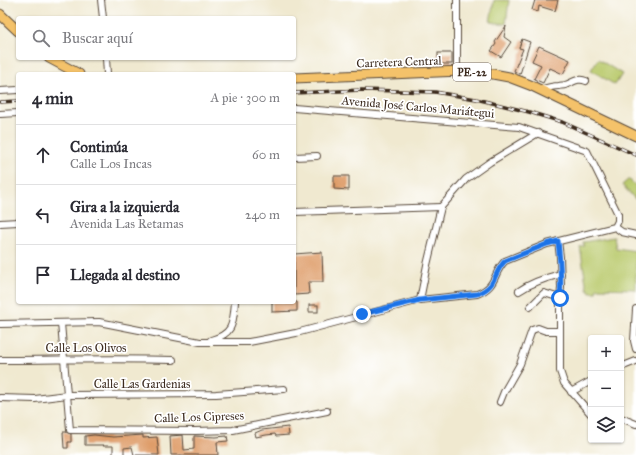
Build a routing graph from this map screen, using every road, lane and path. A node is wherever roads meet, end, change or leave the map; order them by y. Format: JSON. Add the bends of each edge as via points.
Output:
{"nodes":[{"id":1,"x":101,"y":0,"type":"edge"},
{"id":2,"x":457,"y":0,"type":"edge"},
{"id":3,"x":1,"y":15,"type":"edge"},
{"id":4,"x":103,"y":16,"type":"edge"},
{"id":5,"x":16,"y":29,"type":"edge"},
{"id":6,"x":52,"y":60,"type":"edge"},
{"id":7,"x":53,"y":60,"type":"edge"},
{"id":8,"x":106,"y":60,"type":"edge"},
{"id":9,"x":60,"y":72,"type":"edge"},
{"id":10,"x":74,"y":72,"type":"edge"},
{"id":11,"x":107,"y":72,"type":"edge"},
{"id":12,"x":457,"y":72,"type":"junction"},
{"id":13,"x":296,"y":78,"type":"edge"},
{"id":14,"x":586,"y":81,"type":"dead end"},
{"id":15,"x":16,"y":90,"type":"edge"},
{"id":16,"x":540,"y":90,"type":"junction"},
{"id":17,"x":0,"y":91,"type":"edge"},
{"id":18,"x":296,"y":108,"type":"edge"},
{"id":19,"x":16,"y":113,"type":"edge"},
{"id":20,"x":0,"y":114,"type":"edge"},
{"id":21,"x":538,"y":133,"type":"junction"},
{"id":22,"x":636,"y":136,"type":"edge"},
{"id":23,"x":317,"y":156,"type":"dead end"},
{"id":24,"x":296,"y":157,"type":"edge"},
{"id":25,"x":441,"y":207,"type":"junction"},
{"id":26,"x":296,"y":212,"type":"edge"},
{"id":27,"x":16,"y":222,"type":"edge"},
{"id":28,"x":0,"y":223,"type":"edge"},
{"id":29,"x":616,"y":225,"type":"junction"},
{"id":30,"x":636,"y":236,"type":"edge"},
{"id":31,"x":558,"y":241,"type":"junction"},
{"id":32,"x":561,"y":274,"type":"junction"},
{"id":33,"x":519,"y":291,"type":"dead end"},
{"id":34,"x":560,"y":298,"type":"junction"},
{"id":35,"x":420,"y":300,"type":"junction"},
{"id":36,"x":235,"y":304,"type":"edge"},
{"id":37,"x":530,"y":307,"type":"dead end"},
{"id":38,"x":636,"y":309,"type":"edge"},
{"id":39,"x":61,"y":323,"type":"junction"},
{"id":40,"x":0,"y":324,"type":"edge"},
{"id":41,"x":560,"y":331,"type":"junction"},
{"id":42,"x":200,"y":342,"type":"junction"},
{"id":43,"x":636,"y":349,"type":"edge"},
{"id":44,"x":64,"y":359,"type":"junction"},
{"id":45,"x":0,"y":360,"type":"edge"},
{"id":46,"x":173,"y":360,"type":"dead end"},
{"id":47,"x":636,"y":361,"type":"edge"},
{"id":48,"x":624,"y":366,"type":"edge"},
{"id":49,"x":588,"y":383,"type":"edge"},
{"id":50,"x":284,"y":389,"type":"dead end"},
{"id":51,"x":571,"y":392,"type":"junction"},
{"id":52,"x":66,"y":395,"type":"junction"},
{"id":53,"x":0,"y":398,"type":"edge"},
{"id":54,"x":500,"y":402,"type":"dead end"},
{"id":55,"x":327,"y":411,"type":"dead end"},
{"id":56,"x":588,"y":411,"type":"edge"},
{"id":57,"x":624,"y":419,"type":"edge"},
{"id":58,"x":636,"y":424,"type":"edge"}],
"edges":[{"from":1,"to":4,"type":"street"},
{"from":2,"to":12,"type":"street"},
{"from":3,"to":5,"type":"highway"},
{"from":6,"to":9,"type":"highway"},
{"from":7,"to":10,"type":"highway"},
{"from":8,"to":11,"type":"street"},
{"from":12,"to":13,"type":"highway","name":"Carretera Central","number":"PE-22"},
{"from":12,"to":16,"type":"highway","name":"Carretera Central","number":"PE-22","via":[[509,77]]},
{"from":14,"to":16,"type":"street"},
{"from":15,"to":17,"type":"street"},
{"from":16,"to":22,"type":"highway","name":"Carretera Central","number":"PE-22"},
{"from":18,"to":21,"type":"street","name":"Avenida José Carlos Mariátegui","via":[[520,127]]},
{"from":19,"to":20,"type":"street"},
{"from":21,"to":25,"type":"street","via":[[466,179]]},
{"from":21,"to":29,"type":"street","name":"Avenida José Carlos Mariátegui","via":[[587,151],[618,214]]},
{"from":23,"to":24,"type":"street"},
{"from":25,"to":26,"type":"street"},
{"from":25,"to":35,"type":"street"},
{"from":27,"to":28,"type":"street"},
{"from":29,"to":30,"type":"street","via":[[622,232]]},
{"from":29,"to":31,"type":"street"},
{"from":31,"to":32,"type":"street"},
{"from":31,"to":35,"type":"street","via":[[505,261],[485,291],[466,296]]},
{"from":32,"to":33,"type":"street","via":[[528,284]]},
{"from":32,"to":34,"type":"street"},
{"from":34,"to":37,"type":"street","via":[[544,293]]},
{"from":34,"to":41,"type":"street"},
{"from":35,"to":42,"type":"street","via":[[296,333],[249,342]]},
{"from":36,"to":42,"type":"street","via":[[229,331]]},
{"from":38,"to":43,"type":"street"},
{"from":39,"to":40,"type":"street"},
{"from":39,"to":42,"type":"street","via":[[99,322]]},
{"from":39,"to":44,"type":"street"},
{"from":41,"to":51,"type":"street","via":[[560,371],[564,383]]},
{"from":41,"to":54,"type":"street","via":[[538,328],[532,330],[520,364]]},
{"from":44,"to":45,"type":"street","name":"Calle Los Olivos"},
{"from":44,"to":46,"type":"street","name":"Calle Los Olivos"},
{"from":44,"to":52,"type":"street"},
{"from":47,"to":48,"type":"street"},
{"from":49,"to":51,"type":"street"},
{"from":50,"to":52,"type":"street","name":"Calle Las Gardenias","via":[[216,394]]},
{"from":51,"to":56,"type":"street"},
{"from":52,"to":53,"type":"street","name":"Calle Las Gardenias","via":[[35,399]]},
{"from":52,"to":55,"type":"street","name":"Calle Los Cipreses","via":[[70,430],[233,430]]},
{"from":57,"to":58,"type":"street"}]}
